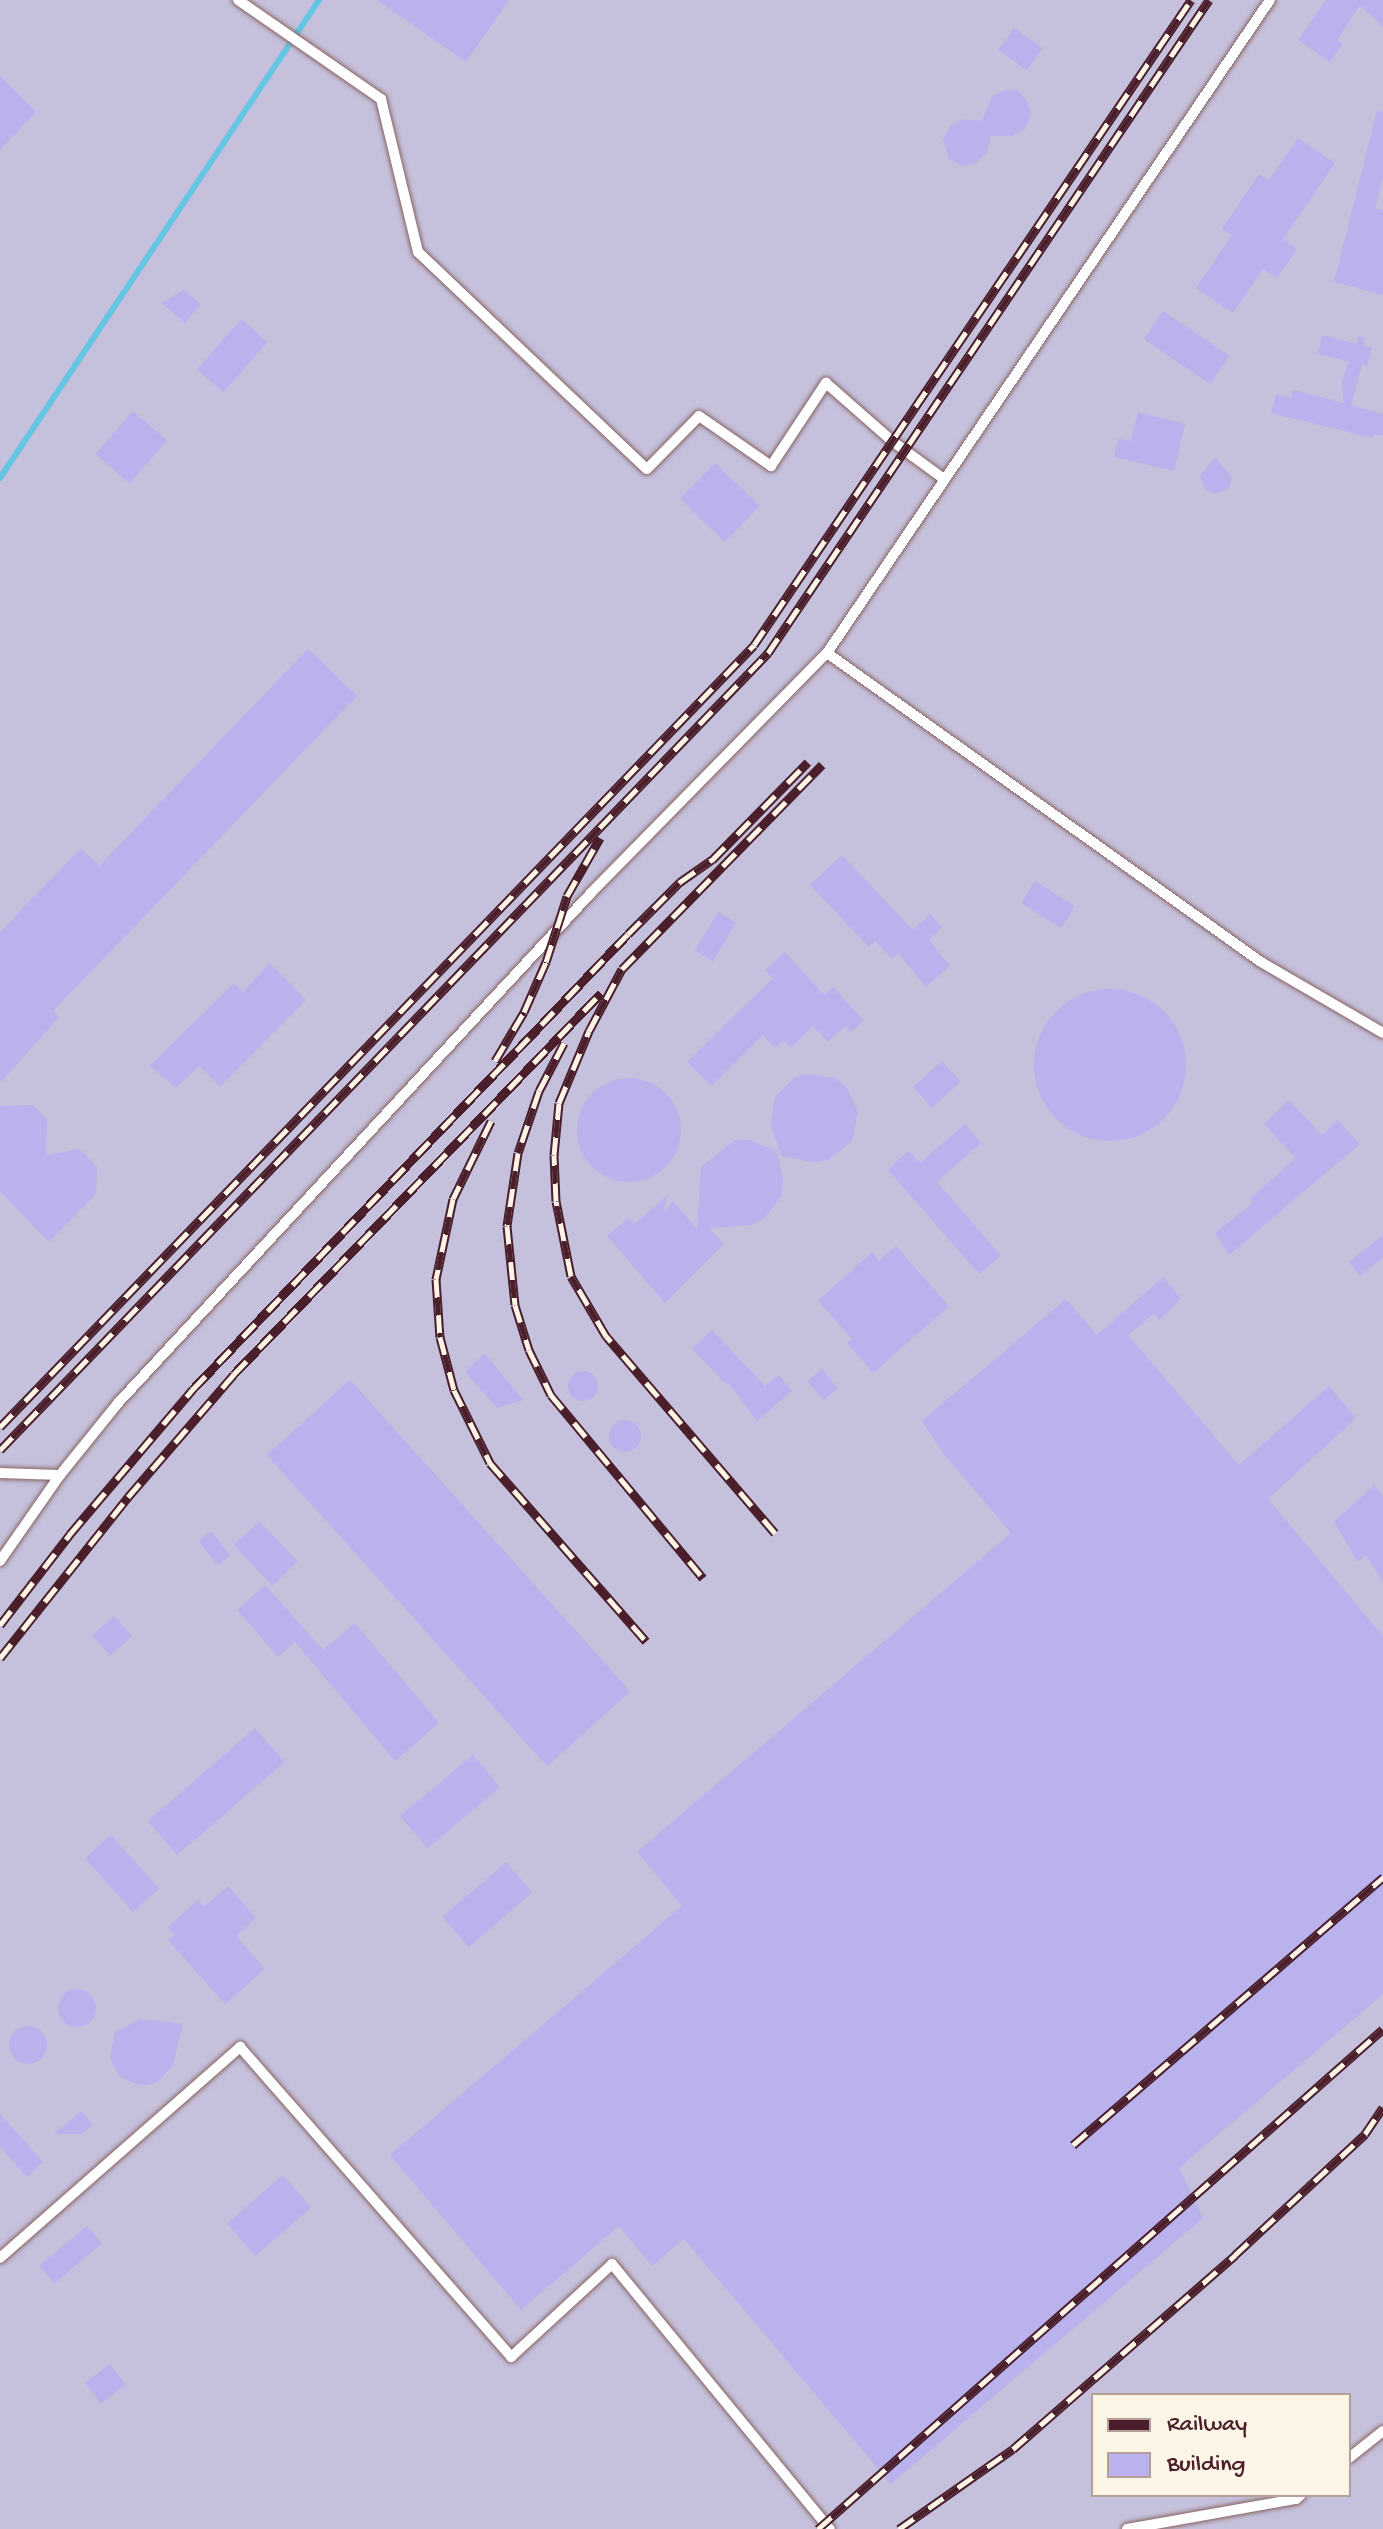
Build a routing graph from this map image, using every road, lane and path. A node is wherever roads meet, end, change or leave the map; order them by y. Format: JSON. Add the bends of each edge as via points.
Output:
{"nodes":[{"id":1,"x":238,"y":0,"type":"edge"},
{"id":2,"x":1270,"y":0,"type":"edge"},
{"id":3,"x":944,"y":479,"type":"junction"},
{"id":4,"x":827,"y":653,"type":"junction"},
{"id":5,"x":1383,"y":1033,"type":"edge"},
{"id":6,"x":0,"y":1473,"type":"edge"},
{"id":7,"x":60,"y":1475,"type":"junction"},
{"id":8,"x":0,"y":1561,"type":"edge"},
{"id":9,"x":0,"y":2258,"type":"edge"},
{"id":10,"x":1383,"y":2431,"type":"edge"},
{"id":11,"x":1351,"y":2456,"type":"edge"},
{"id":12,"x":1298,"y":2497,"type":"edge"},
{"id":13,"x":830,"y":2529,"type":"edge"},
{"id":14,"x":1127,"y":2529,"type":"edge"}],
"edges":[{"from":1,"to":3,"type":"lane","via":[[381,99],[418,252],[647,469],[699,416],[771,466],[826,383]]},
{"from":2,"to":3,"type":"lane"},
{"from":3,"to":4,"type":"lane"},
{"from":4,"to":5,"type":"lane","via":[[1261,962]]},
{"from":4,"to":7,"type":"lane","via":[[555,932],[119,1402]]},
{"from":6,"to":7,"type":"lane"},
{"from":7,"to":8,"type":"lane"},
{"from":9,"to":13,"type":"lane","via":[[240,2047],[511,2357],[612,2264]]},
{"from":10,"to":11,"type":"lane"},
{"from":12,"to":14,"type":"lane"}]}
